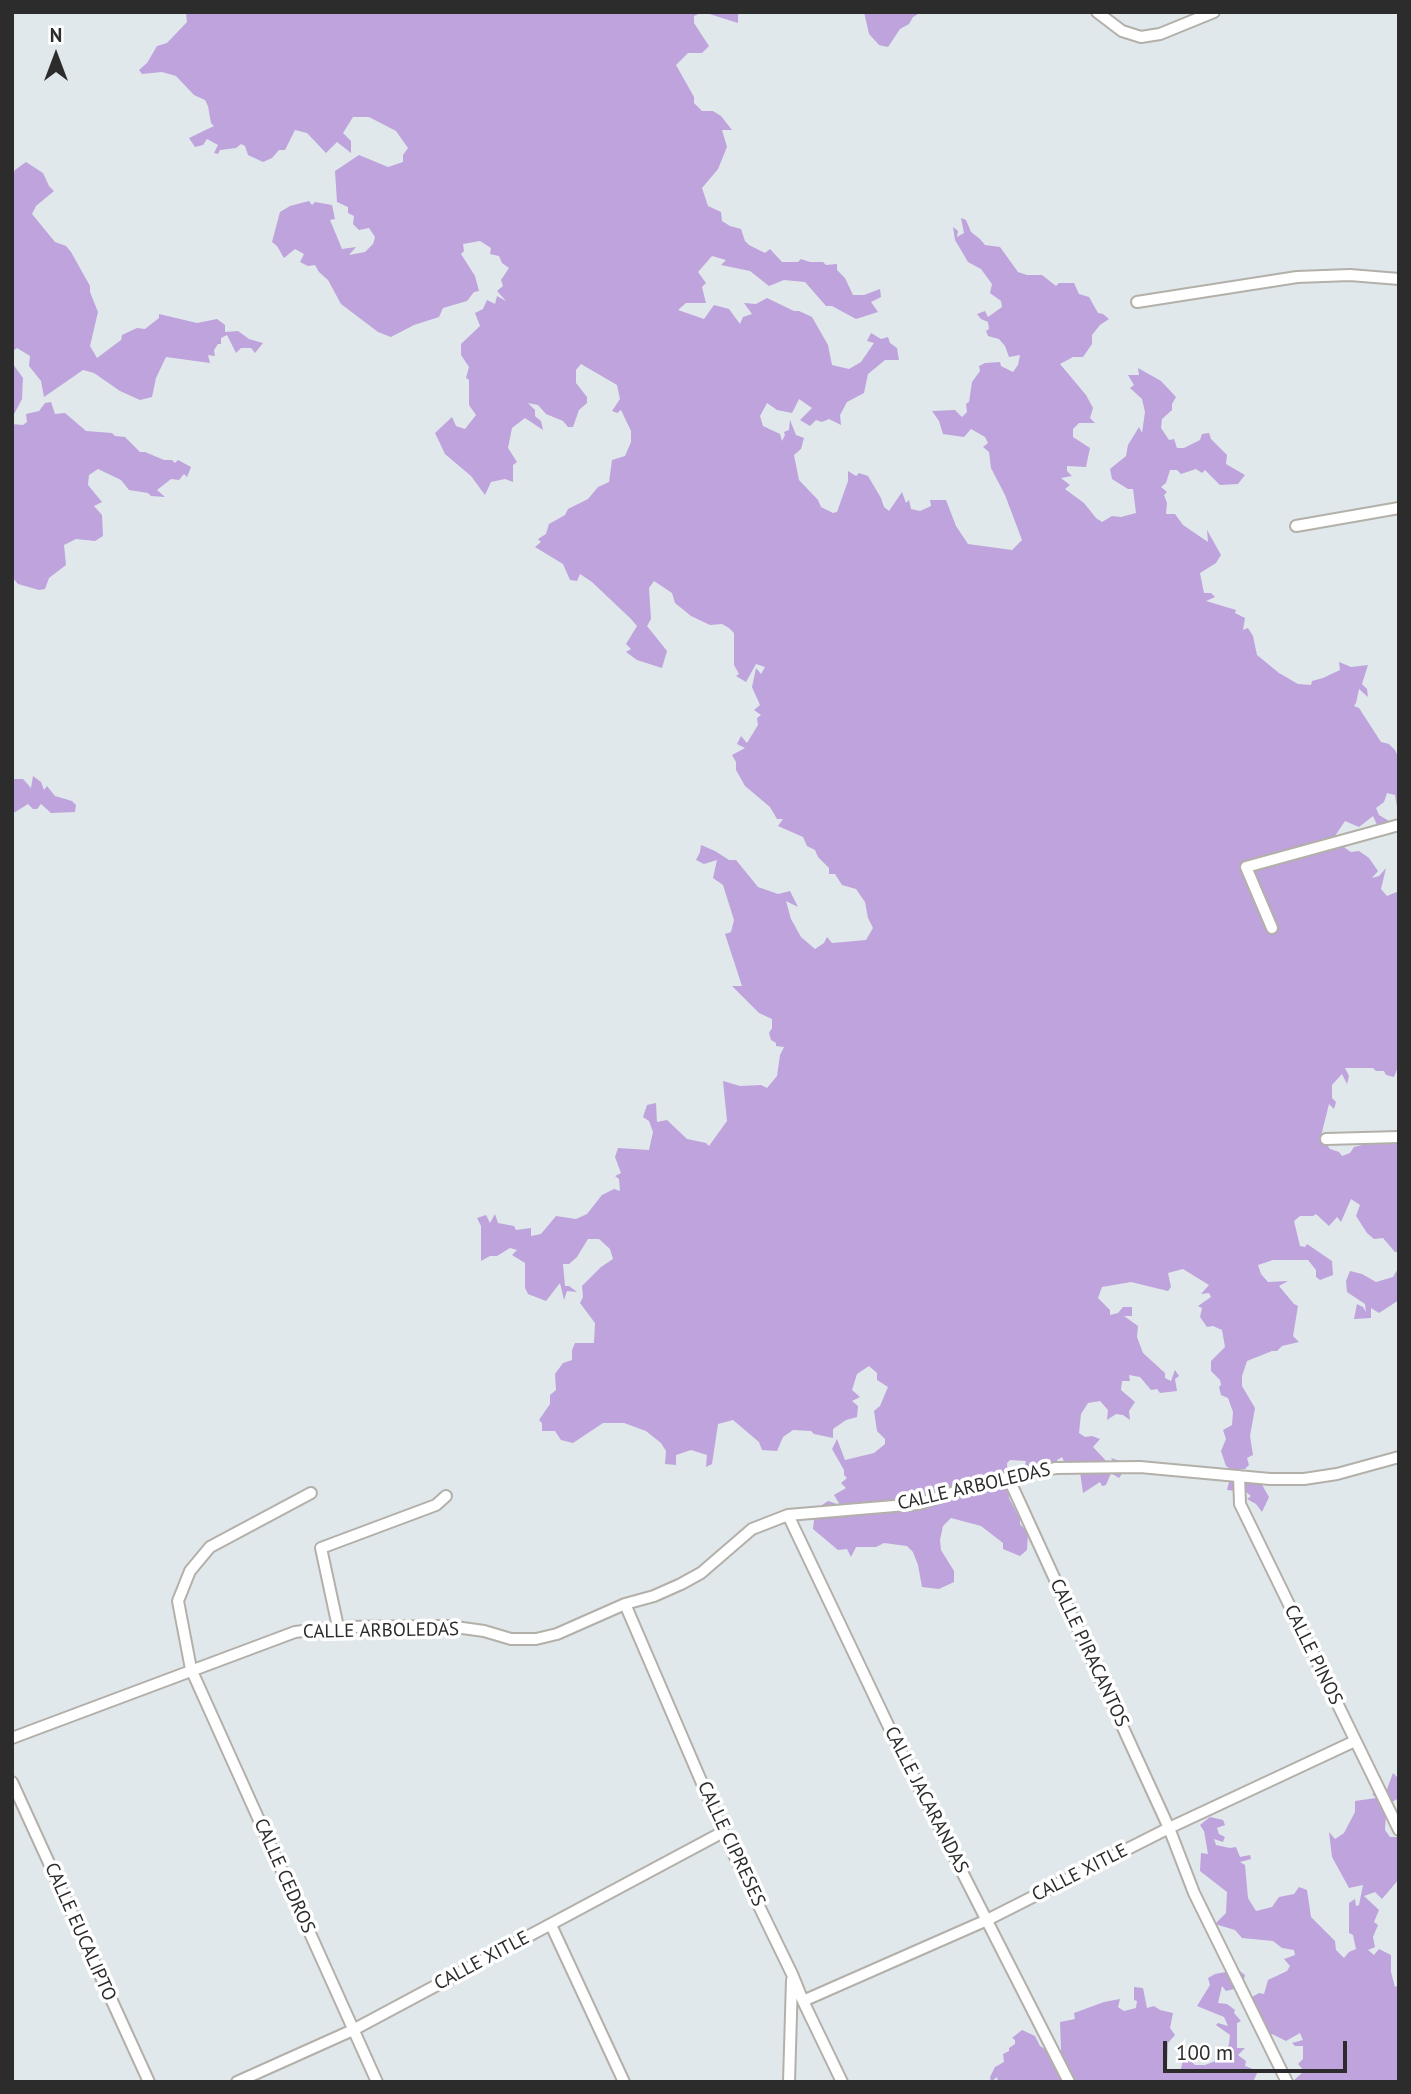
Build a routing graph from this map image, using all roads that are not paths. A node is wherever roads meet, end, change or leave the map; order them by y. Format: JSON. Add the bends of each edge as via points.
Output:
{"nodes":[{"id":1,"x":1097,"y":12,"type":"edge"},
{"id":2,"x":1213,"y":12,"type":"edge"},
{"id":3,"x":1399,"y":279,"type":"edge"},
{"id":4,"x":1137,"y":302,"type":"dead end"},
{"id":5,"x":1399,"y":508,"type":"edge"},
{"id":6,"x":1296,"y":526,"type":"dead end"},
{"id":7,"x":1399,"y":825,"type":"edge"},
{"id":8,"x":1272,"y":928,"type":"dead end"},
{"id":9,"x":1399,"y":1137,"type":"edge"},
{"id":10,"x":1326,"y":1139,"type":"dead end"},
{"id":11,"x":1399,"y":1457,"type":"edge"},
{"id":12,"x":1239,"y":1476,"type":"junction"},
{"id":13,"x":1008,"y":1477,"type":"junction"},
{"id":14,"x":311,"y":1493,"type":"dead end"},
{"id":15,"x":446,"y":1496,"type":"dead end"},
{"id":16,"x":788,"y":1515,"type":"junction"},
{"id":17,"x":625,"y":1604,"type":"junction"},
{"id":18,"x":338,"y":1627,"type":"junction"},
{"id":19,"x":191,"y":1669,"type":"junction"},
{"id":20,"x":12,"y":1738,"type":"edge"},
{"id":21,"x":1355,"y":1741,"type":"junction"},
{"id":22,"x":12,"y":1782,"type":"edge"},
{"id":23,"x":1169,"y":1828,"type":"junction"},
{"id":24,"x":1399,"y":1830,"type":"edge"},
{"id":25,"x":723,"y":1832,"type":"junction"},
{"id":26,"x":987,"y":1920,"type":"junction"},
{"id":27,"x":551,"y":1925,"type":"junction"},
{"id":28,"x":792,"y":1974,"type":"junction"},
{"id":29,"x":803,"y":2001,"type":"junction"},
{"id":30,"x":353,"y":2030,"type":"junction"},
{"id":31,"x":149,"y":2082,"type":"edge"},
{"id":32,"x":237,"y":2082,"type":"edge"},
{"id":33,"x":377,"y":2082,"type":"edge"},
{"id":34,"x":624,"y":2082,"type":"edge"},
{"id":35,"x":789,"y":2082,"type":"edge"},
{"id":36,"x":842,"y":2082,"type":"edge"},
{"id":37,"x":1069,"y":2082,"type":"edge"},
{"id":38,"x":1287,"y":2082,"type":"edge"}],
"edges":[{"from":1,"to":2,"type":"street","via":[[1122,32],[1141,37]]},
{"from":3,"to":4,"type":"street","via":[[1297,277]]},
{"from":5,"to":6,"type":"street"},
{"from":7,"to":8,"type":"street","via":[[1246,867]]},
{"from":9,"to":10,"type":"street"},
{"from":11,"to":12,"type":"street","name":"CALLE ARBOLEDAS","via":[[1304,1479]]},
{"from":12,"to":13,"type":"street","name":"CALLE ARBOLEDAS","via":[[1140,1467],[1056,1468]]},
{"from":12,"to":21,"type":"street","name":"CALLE PINOS","via":[[1240,1504]]},
{"from":13,"to":16,"type":"street","name":"CALLE ARBOLEDAS","via":[[918,1504]]},
{"from":13,"to":23,"type":"street","name":"CALLE PIRACANTOS"},
{"from":14,"to":19,"type":"street","name":"CALLE CEDROS","via":[[210,1547],[190,1571],[178,1601]]},
{"from":15,"to":18,"type":"street","via":[[436,1505],[321,1548]]},
{"from":16,"to":17,"type":"street","name":"CALLE ARBOLEDAS","via":[[752,1529],[701,1573]]},
{"from":16,"to":26,"type":"street","name":"CALLE JACARANDAS"},
{"from":17,"to":18,"type":"street","name":"CALLE ARBOLEDAS","via":[[536,1639],[510,1639],[448,1626]]},
{"from":17,"to":25,"type":"street","name":"CALLE CIPRESES"},
{"from":18,"to":19,"type":"street","name":"CALLE ARBOLEDAS","via":[[295,1632]]},
{"from":19,"to":20,"type":"street","name":"CALLE ARBOLEDAS"},
{"from":19,"to":30,"type":"street","name":"CALLE CEDROS"},
{"from":21,"to":23,"type":"street","name":"CALLE XITLE"},
{"from":21,"to":24,"type":"street","name":"CALLE PINOS"},
{"from":22,"to":31,"type":"street","name":"CALLE EUCALIPTO"},
{"from":23,"to":26,"type":"street","name":"CALLE XITLE"},
{"from":23,"to":38,"type":"street","name":"CALLE PIRACANTOS","via":[[1194,1893]]},
{"from":25,"to":27,"type":"street","name":"CALLE XITLE"},
{"from":25,"to":28,"type":"street","name":"CALLE CIPRESES"},
{"from":26,"to":29,"type":"street","name":"CALLE XITLE"},
{"from":26,"to":37,"type":"street","name":"CALLE JACARANDAS"},
{"from":27,"to":30,"type":"street","name":"CALLE XITLE"},
{"from":27,"to":34,"type":"street"},
{"from":28,"to":29,"type":"street","name":"CALLE CIPRESES"},
{"from":28,"to":35,"type":"street"},
{"from":29,"to":36,"type":"street","name":"CALLE CIPRESES"},
{"from":30,"to":32,"type":"street","name":"CALLE XITLE"},
{"from":30,"to":33,"type":"street","name":"CALLE CEDROS"}]}
